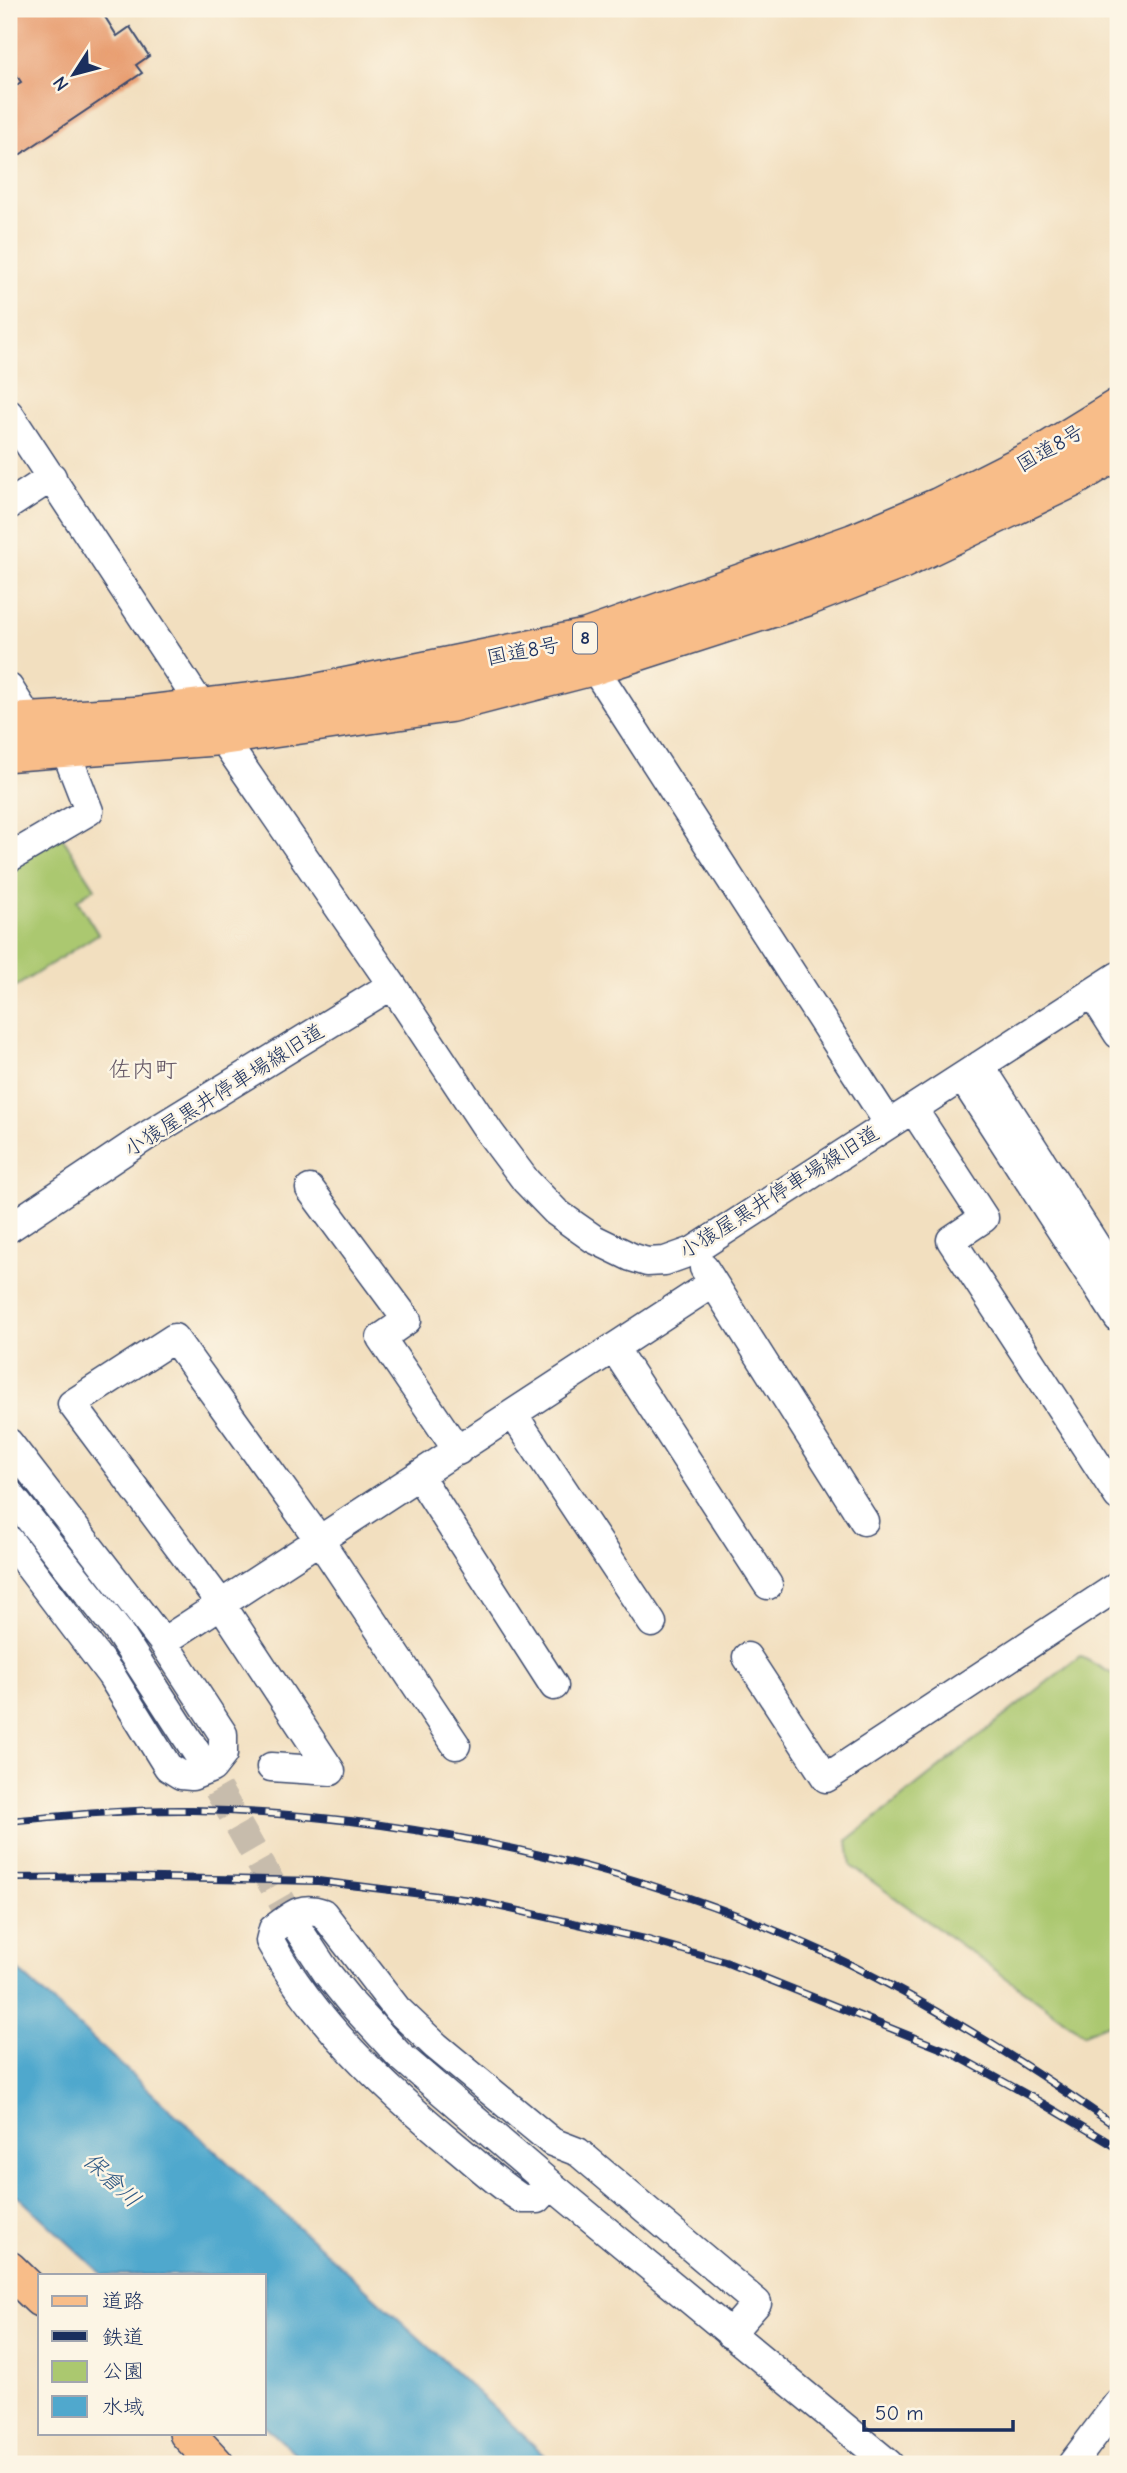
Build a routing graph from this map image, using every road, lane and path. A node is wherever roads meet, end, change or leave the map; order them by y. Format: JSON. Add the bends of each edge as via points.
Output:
{"nodes":[{"id":1,"x":1118,"y":408,"type":"edge"},
{"id":2,"x":9,"y":414,"type":"edge"},
{"id":3,"x":1118,"y":450,"type":"edge"},
{"id":4,"x":52,"y":477,"type":"junction"},
{"id":5,"x":9,"y":505,"type":"edge"},
{"id":6,"x":593,"y":666,"type":"junction"},
{"id":7,"x":9,"y":688,"type":"edge"},
{"id":8,"x":20,"y":722,"type":"edge"},
{"id":9,"x":212,"y":723,"type":"junction"},
{"id":10,"x":65,"y":749,"type":"junction"},
{"id":11,"x":9,"y":752,"type":"edge"},
{"id":12,"x":9,"y":858,"type":"edge"},
{"id":13,"x":1118,"y":976,"type":"edge"},
{"id":14,"x":392,"y":985,"type":"junction"},
{"id":15,"x":1092,"y":993,"type":"junction"},
{"id":16,"x":1118,"y":1034,"type":"edge"},
{"id":17,"x":971,"y":1071,"type":"junction"},
{"id":18,"x":901,"y":1116,"type":"junction"},
{"id":19,"x":310,"y":1189,"type":"dead end"},
{"id":20,"x":9,"y":1228,"type":"edge"},
{"id":21,"x":693,"y":1251,"type":"junction"},
{"id":22,"x":1118,"y":1280,"type":"edge"},
{"id":23,"x":713,"y":1283,"type":"junction"},
{"id":24,"x":1118,"y":1318,"type":"edge"},
{"id":25,"x":614,"y":1348,"type":"junction"},
{"id":26,"x":513,"y":1414,"type":"junction"},
{"id":27,"x":9,"y":1443,"type":"edge"},
{"id":28,"x":458,"y":1451,"type":"junction"},
{"id":29,"x":419,"y":1476,"type":"junction"},
{"id":30,"x":9,"y":1493,"type":"edge"},
{"id":31,"x":1118,"y":1496,"type":"edge"},
{"id":32,"x":864,"y":1521,"type":"dead end"},
{"id":33,"x":9,"y":1540,"type":"edge"},
{"id":34,"x":320,"y":1541,"type":"junction"},
{"id":35,"x":768,"y":1585,"type":"dead end"},
{"id":36,"x":1118,"y":1586,"type":"edge"},
{"id":37,"x":221,"y":1604,"type":"junction"},
{"id":38,"x":653,"y":1623,"type":"dead end"},
{"id":39,"x":163,"y":1642,"type":"junction"},
{"id":40,"x":747,"y":1657,"type":"dead end"},
{"id":41,"x":554,"y":1686,"type":"dead end"},
{"id":42,"x":456,"y":1745,"type":"dead end"},
{"id":43,"x":197,"y":1753,"type":"tunnel mouth"},
{"id":44,"x":271,"y":1767,"type":"dead end"},
{"id":45,"x":296,"y":1926,"type":"tunnel mouth"},
{"id":46,"x":551,"y":2185,"type":"junction"},
{"id":47,"x":9,"y":2269,"type":"edge"},
{"id":48,"x":38,"y":2297,"type":"edge"},
{"id":49,"x":730,"y":2334,"type":"junction"},
{"id":50,"x":1118,"y":2403,"type":"edge"},
{"id":51,"x":188,"y":2434,"type":"edge"},
{"id":52,"x":216,"y":2464,"type":"edge"},
{"id":53,"x":889,"y":2464,"type":"edge"},
{"id":54,"x":1072,"y":2464,"type":"edge"}],
"edges":[{"from":1,"to":9,"type":"highway","name":"国道8号","number":"8","via":[[1040,456],[939,507],[854,543],[587,638],[300,696]]},
{"from":2,"to":4,"type":"street"},
{"from":3,"to":6,"type":"highway","name":"国道8号","number":"8","via":[[1072,478],[901,561]]},
{"from":4,"to":5,"type":"street"},
{"from":4,"to":9,"type":"street"},
{"from":6,"to":9,"type":"highway","name":"国道8号","number":"8","via":[[450,703]]},
{"from":6,"to":18,"type":"street"},
{"from":7,"to":8,"type":"street"},
{"from":8,"to":9,"type":"highway","name":"国道8号","number":"8","via":[[134,716]]},
{"from":9,"to":10,"type":"highway","name":"国道8号","number":"8"},
{"from":9,"to":14,"type":"street"},
{"from":10,"to":11,"type":"highway","name":"国道8号","number":"8"},
{"from":10,"to":12,"type":"street","via":[[89,811]]},
{"from":13,"to":15,"type":"street","name":"小猿屋黒井停車場線旧道"},
{"from":14,"to":20,"type":"street","name":"小猿屋黒井停車場線旧道"},
{"from":14,"to":21,"type":"street","name":"小猿屋黒井停車場線旧道","via":[[490,1133],[556,1212],[594,1239],[647,1262]]},
{"from":15,"to":16,"type":"street"},
{"from":15,"to":17,"type":"street","name":"小猿屋黒井停車場線旧道"},
{"from":17,"to":18,"type":"street","name":"小猿屋黒井停車場線旧道"},
{"from":17,"to":22,"type":"street"},
{"from":17,"to":24,"type":"street"},
{"from":18,"to":21,"type":"street","name":"小猿屋黒井停車場線旧道"},
{"from":18,"to":31,"type":"street","via":[[984,1218],[951,1240]]},
{"from":19,"to":28,"type":"street","via":[[407,1320],[381,1338]]},
{"from":21,"to":23,"type":"street"},
{"from":23,"to":25,"type":"street"},
{"from":23,"to":32,"type":"street"},
{"from":25,"to":26,"type":"street"},
{"from":25,"to":35,"type":"street"},
{"from":26,"to":28,"type":"street"},
{"from":26,"to":38,"type":"street"},
{"from":27,"to":39,"type":"street"},
{"from":28,"to":29,"type":"street"},
{"from":29,"to":34,"type":"street"},
{"from":29,"to":41,"type":"street"},
{"from":30,"to":43,"type":"street","via":[[118,1631]]},
{"from":33,"to":39,"type":"street","via":[[111,1675],[168,1767],[192,1776],[212,1768],[223,1754],[223,1734]]},
{"from":34,"to":37,"type":"street"},
{"from":34,"to":37,"type":"street","via":[[174,1338],[72,1404]]},
{"from":34,"to":42,"type":"street"},
{"from":36,"to":40,"type":"street","via":[[826,1778]]},
{"from":37,"to":39,"type":"street"},
{"from":37,"to":44,"type":"street","via":[[331,1771]]},
{"from":45,"to":46,"type":"street","via":[[374,2030]]},
{"from":46,"to":49,"type":"street"},
{"from":46,"to":49,"type":"street","via":[[538,2199],[522,2199],[385,2084],[305,1995],[270,1941],[273,1929],[299,1910],[323,1913],[397,2008],[436,2046],[552,2142],[578,2152],[757,2303]]},
{"from":47,"to":48,"type":"main road"},
{"from":49,"to":53,"type":"street"},
{"from":50,"to":54,"type":"street"},
{"from":51,"to":52,"type":"main road"}]}
